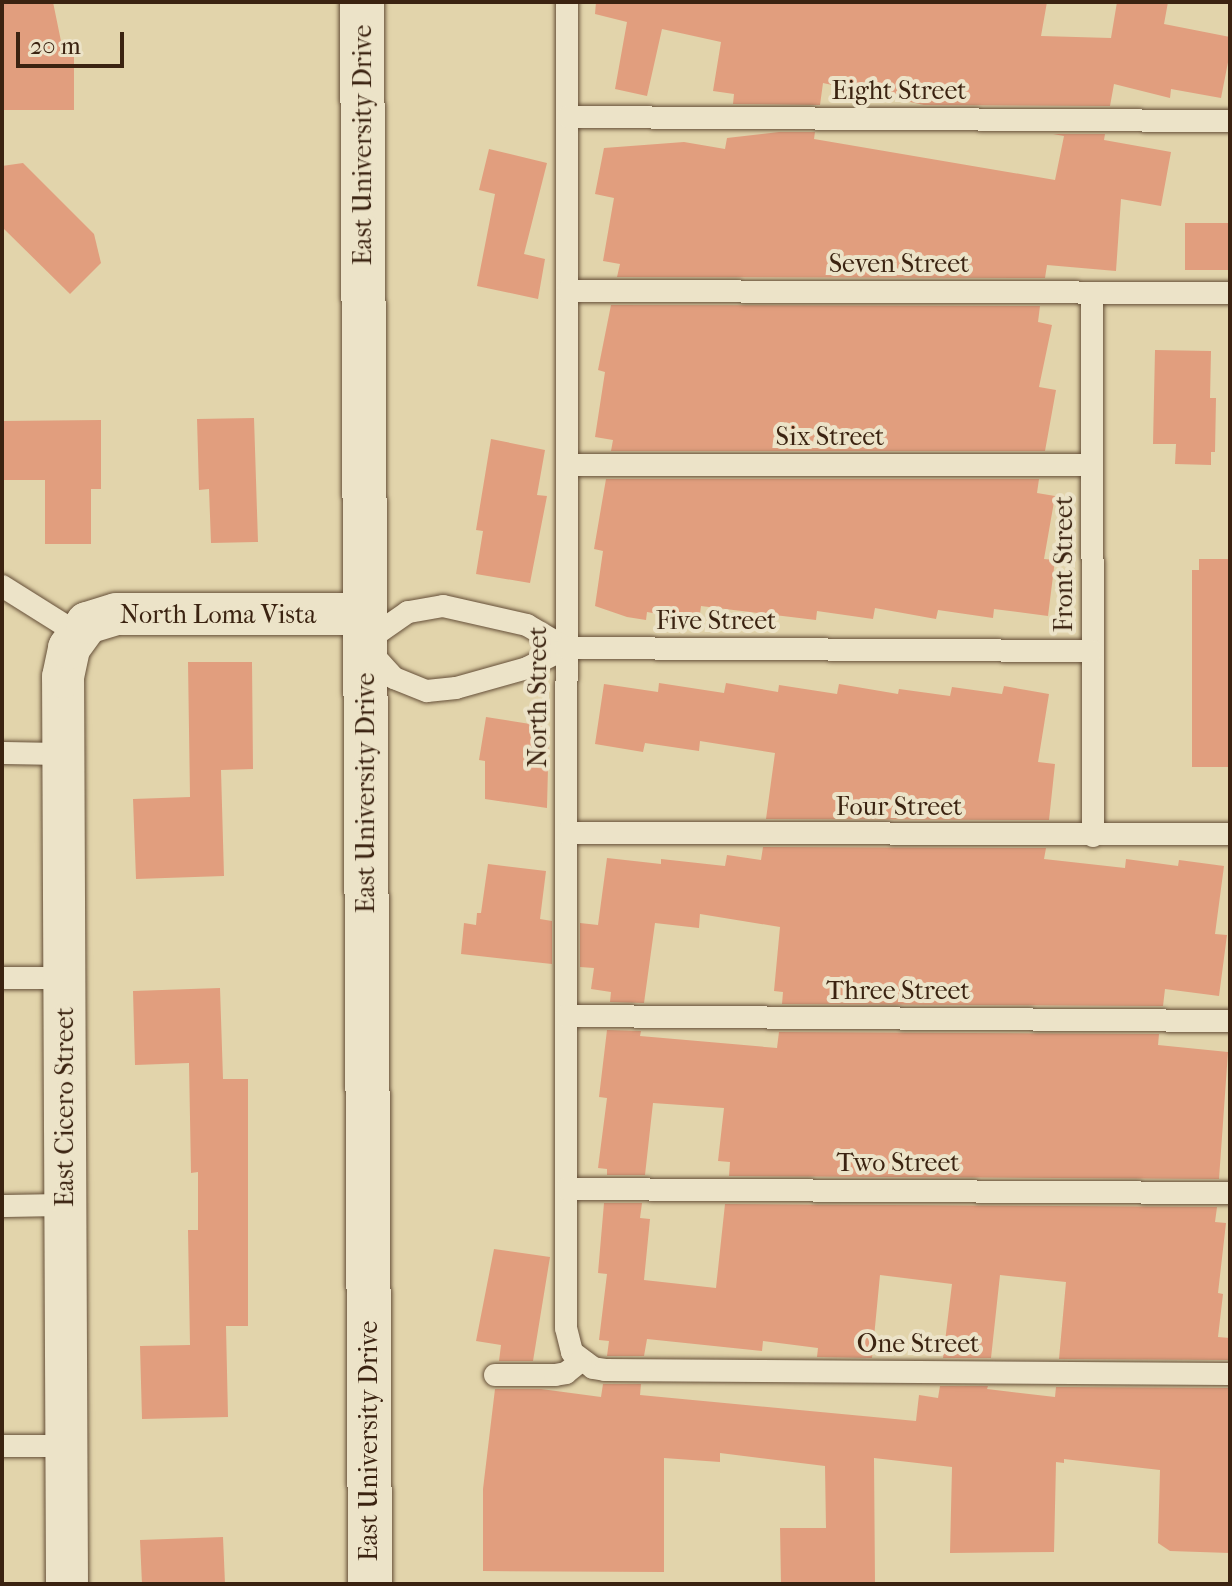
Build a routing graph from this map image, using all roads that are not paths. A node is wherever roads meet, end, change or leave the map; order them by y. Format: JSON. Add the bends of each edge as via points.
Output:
{"nodes":[{"id":1,"x":362,"y":2,"type":"edge"},
{"id":2,"x":567,"y":2,"type":"edge"},
{"id":3,"x":568,"y":117,"type":"junction"},
{"id":4,"x":1230,"y":121,"type":"edge"},
{"id":5,"x":568,"y":291,"type":"junction"},
{"id":6,"x":1092,"y":293,"type":"junction"},
{"id":7,"x":1230,"y":293,"type":"edge"},
{"id":8,"x":568,"y":465,"type":"junction"},
{"id":9,"x":1092,"y":465,"type":"junction"},
{"id":10,"x":2,"y":586,"type":"edge"},
{"id":11,"x":366,"y":630,"type":"junction"},
{"id":12,"x":77,"y":633,"type":"junction"},
{"id":13,"x":566,"y":648,"type":"junction"},
{"id":14,"x":1092,"y":651,"type":"junction"},
{"id":15,"x":2,"y":753,"type":"edge"},
{"id":16,"x":63,"y":754,"type":"junction"},
{"id":17,"x":567,"y":833,"type":"junction"},
{"id":18,"x":1230,"y":834,"type":"edge"},
{"id":19,"x":1093,"y":836,"type":"junction"},
{"id":20,"x":2,"y":978,"type":"edge"},
{"id":21,"x":65,"y":978,"type":"junction"},
{"id":22,"x":566,"y":1016,"type":"junction"},
{"id":23,"x":1230,"y":1021,"type":"edge"},
{"id":24,"x":566,"y":1189,"type":"junction"},
{"id":25,"x":1230,"y":1193,"type":"edge"},
{"id":26,"x":65,"y":1205,"type":"junction"},
{"id":27,"x":2,"y":1206,"type":"edge"},
{"id":28,"x":581,"y":1361,"type":"junction"},
{"id":29,"x":1230,"y":1374,"type":"edge"},
{"id":30,"x":495,"y":1375,"type":"dead end"},
{"id":31,"x":2,"y":1446,"type":"edge"},
{"id":32,"x":66,"y":1446,"type":"junction"},
{"id":33,"x":67,"y":1584,"type":"edge"},
{"id":34,"x":370,"y":1584,"type":"edge"}],
"edges":[{"from":1,"to":11,"type":"main road","name":"East University Drive"},
{"from":2,"to":3,"type":"lane","name":"North Street"},
{"from":3,"to":4,"type":"lane","name":"Eight Street"},
{"from":3,"to":5,"type":"lane","name":"North Street"},
{"from":5,"to":6,"type":"lane","name":"Seven Street"},
{"from":5,"to":8,"type":"lane","name":"North Street"},
{"from":6,"to":7,"type":"lane","name":"Seven Street"},
{"from":6,"to":9,"type":"lane","name":"Front Street"},
{"from":8,"to":9,"type":"lane","name":"Six Street"},
{"from":8,"to":13,"type":"lane","name":"North Street"},
{"from":9,"to":14,"type":"lane","name":"Front Street"},
{"from":10,"to":12,"type":"lane"},
{"from":11,"to":12,"type":"street","name":"North Loma Vista","via":[[117,614],[101,617]]},
{"from":11,"to":13,"type":"lane","via":[[379,632],[408,612],[443,606],[527,625]]},
{"from":11,"to":13,"type":"lane","name":"Five Street","via":[[394,678],[427,691],[527,668]]},
{"from":11,"to":34,"type":"main road","name":"East University Drive"},
{"from":12,"to":16,"type":"street","name":"East Cicero Street","via":[[63,677]]},
{"from":13,"to":14,"type":"lane","name":"Five Street"},
{"from":13,"to":17,"type":"lane","name":"North Street"},
{"from":14,"to":19,"type":"lane","name":"Front Street"},
{"from":15,"to":16,"type":"lane"},
{"from":16,"to":21,"type":"street","name":"East Cicero Street"},
{"from":17,"to":19,"type":"lane","name":"Four Street"},
{"from":17,"to":22,"type":"lane","name":"North Street"},
{"from":18,"to":19,"type":"lane","name":"Four Street"},
{"from":20,"to":21,"type":"lane"},
{"from":21,"to":26,"type":"street","name":"East Cicero Street"},
{"from":22,"to":23,"type":"lane","name":"Three Street"},
{"from":22,"to":24,"type":"lane","name":"North Street"},
{"from":24,"to":25,"type":"lane","name":"Two Street"},
{"from":24,"to":28,"type":"lane","name":"North Street","via":[[566,1328],[572,1352]]},
{"from":26,"to":27,"type":"lane"},
{"from":26,"to":32,"type":"street","name":"East Cicero Street"},
{"from":28,"to":29,"type":"lane","name":"One Street","via":[[605,1370]]},
{"from":28,"to":30,"type":"lane","via":[[555,1375]]},
{"from":31,"to":32,"type":"lane"},
{"from":32,"to":33,"type":"street","name":"East Cicero Street"}]}
